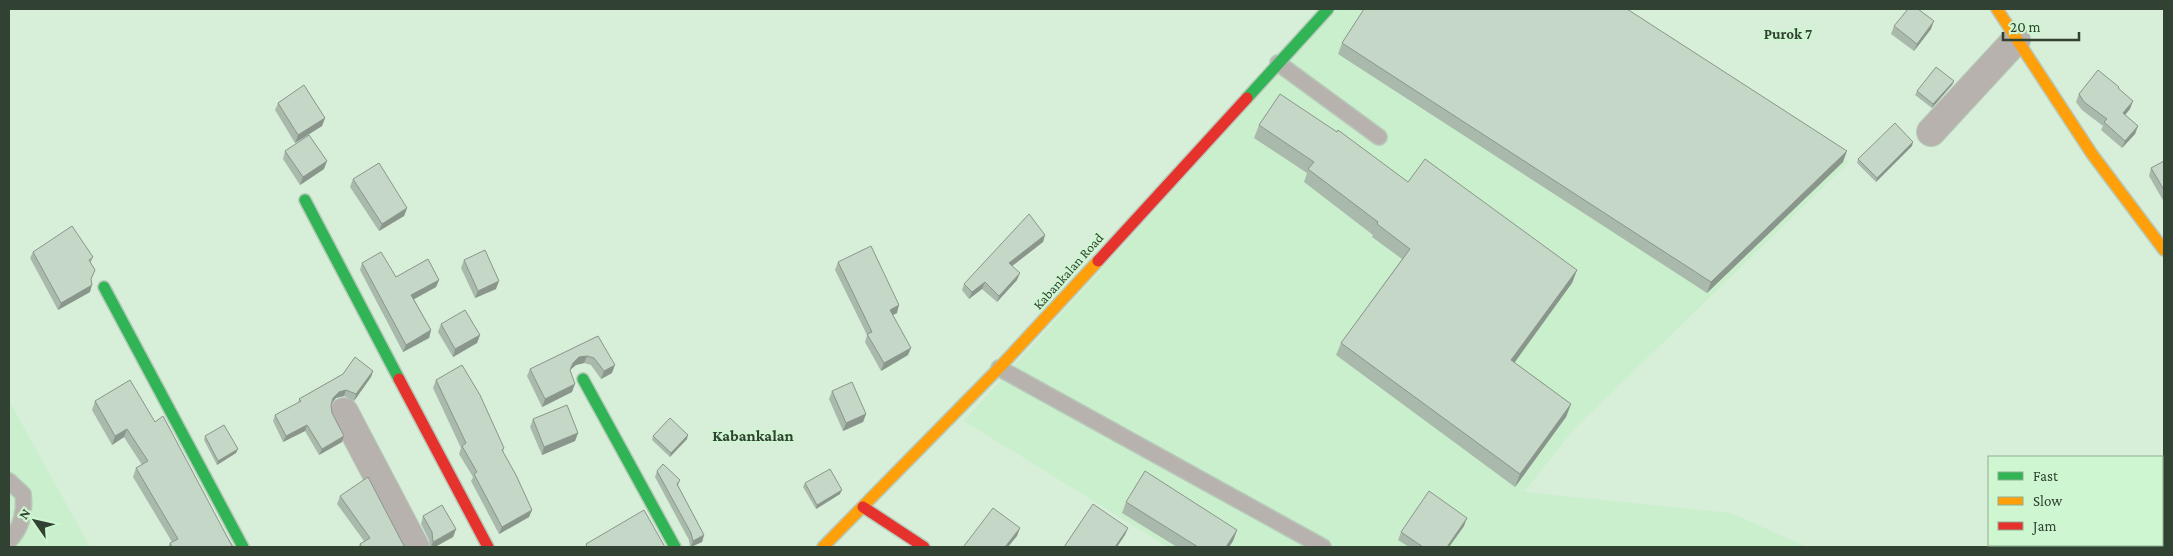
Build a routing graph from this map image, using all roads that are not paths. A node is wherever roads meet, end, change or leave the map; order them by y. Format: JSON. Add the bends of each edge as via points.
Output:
{"nodes":[{"id":1,"x":1328,"y":9,"type":"edge"},
{"id":2,"x":1996,"y":9,"type":"edge"},
{"id":3,"x":2016,"y":40,"type":"junction"},
{"id":4,"x":1278,"y":64,"type":"junction"},
{"id":5,"x":1931,"y":132,"type":"dead end"},
{"id":6,"x":1379,"y":137,"type":"dead end"},
{"id":7,"x":305,"y":200,"type":"dead end"},
{"id":8,"x":2164,"y":250,"type":"edge"},
{"id":9,"x":104,"y":287,"type":"dead end"},
{"id":10,"x":999,"y":368,"type":"junction"},
{"id":11,"x":583,"y":379,"type":"dead end"},
{"id":12,"x":344,"y":412,"type":"dead end"},
{"id":13,"x":9,"y":481,"type":"edge"},
{"id":14,"x":862,"y":507,"type":"junction"},
{"id":15,"x":9,"y":541,"type":"edge"},
{"id":16,"x":243,"y":547,"type":"edge"},
{"id":17,"x":415,"y":547,"type":"edge"},
{"id":18,"x":488,"y":547,"type":"edge"},
{"id":19,"x":675,"y":547,"type":"edge"},
{"id":20,"x":823,"y":547,"type":"edge"},
{"id":21,"x":924,"y":547,"type":"edge"},
{"id":22,"x":1323,"y":547,"type":"edge"}],
"edges":[{"from":1,"to":4,"type":"street","name":"Kabankalan Road"},
{"from":2,"to":3,"type":"street"},
{"from":3,"to":5,"type":"street"},
{"from":3,"to":8,"type":"street","via":[[2092,154]]},
{"from":4,"to":6,"type":"lane"},
{"from":4,"to":10,"type":"street","name":"Kabankalan Road"},
{"from":7,"to":18,"type":"street"},
{"from":9,"to":16,"type":"street"},
{"from":10,"to":14,"type":"street","name":"Kabankalan Road"},
{"from":10,"to":22,"type":"lane"},
{"from":11,"to":19,"type":"street"},
{"from":12,"to":17,"type":"street"},
{"from":13,"to":15,"type":"lane","via":[[23,494],[25,511],[19,528]]},
{"from":14,"to":20,"type":"street","name":"Kabankalan Road"},
{"from":14,"to":21,"type":"street"}]}
